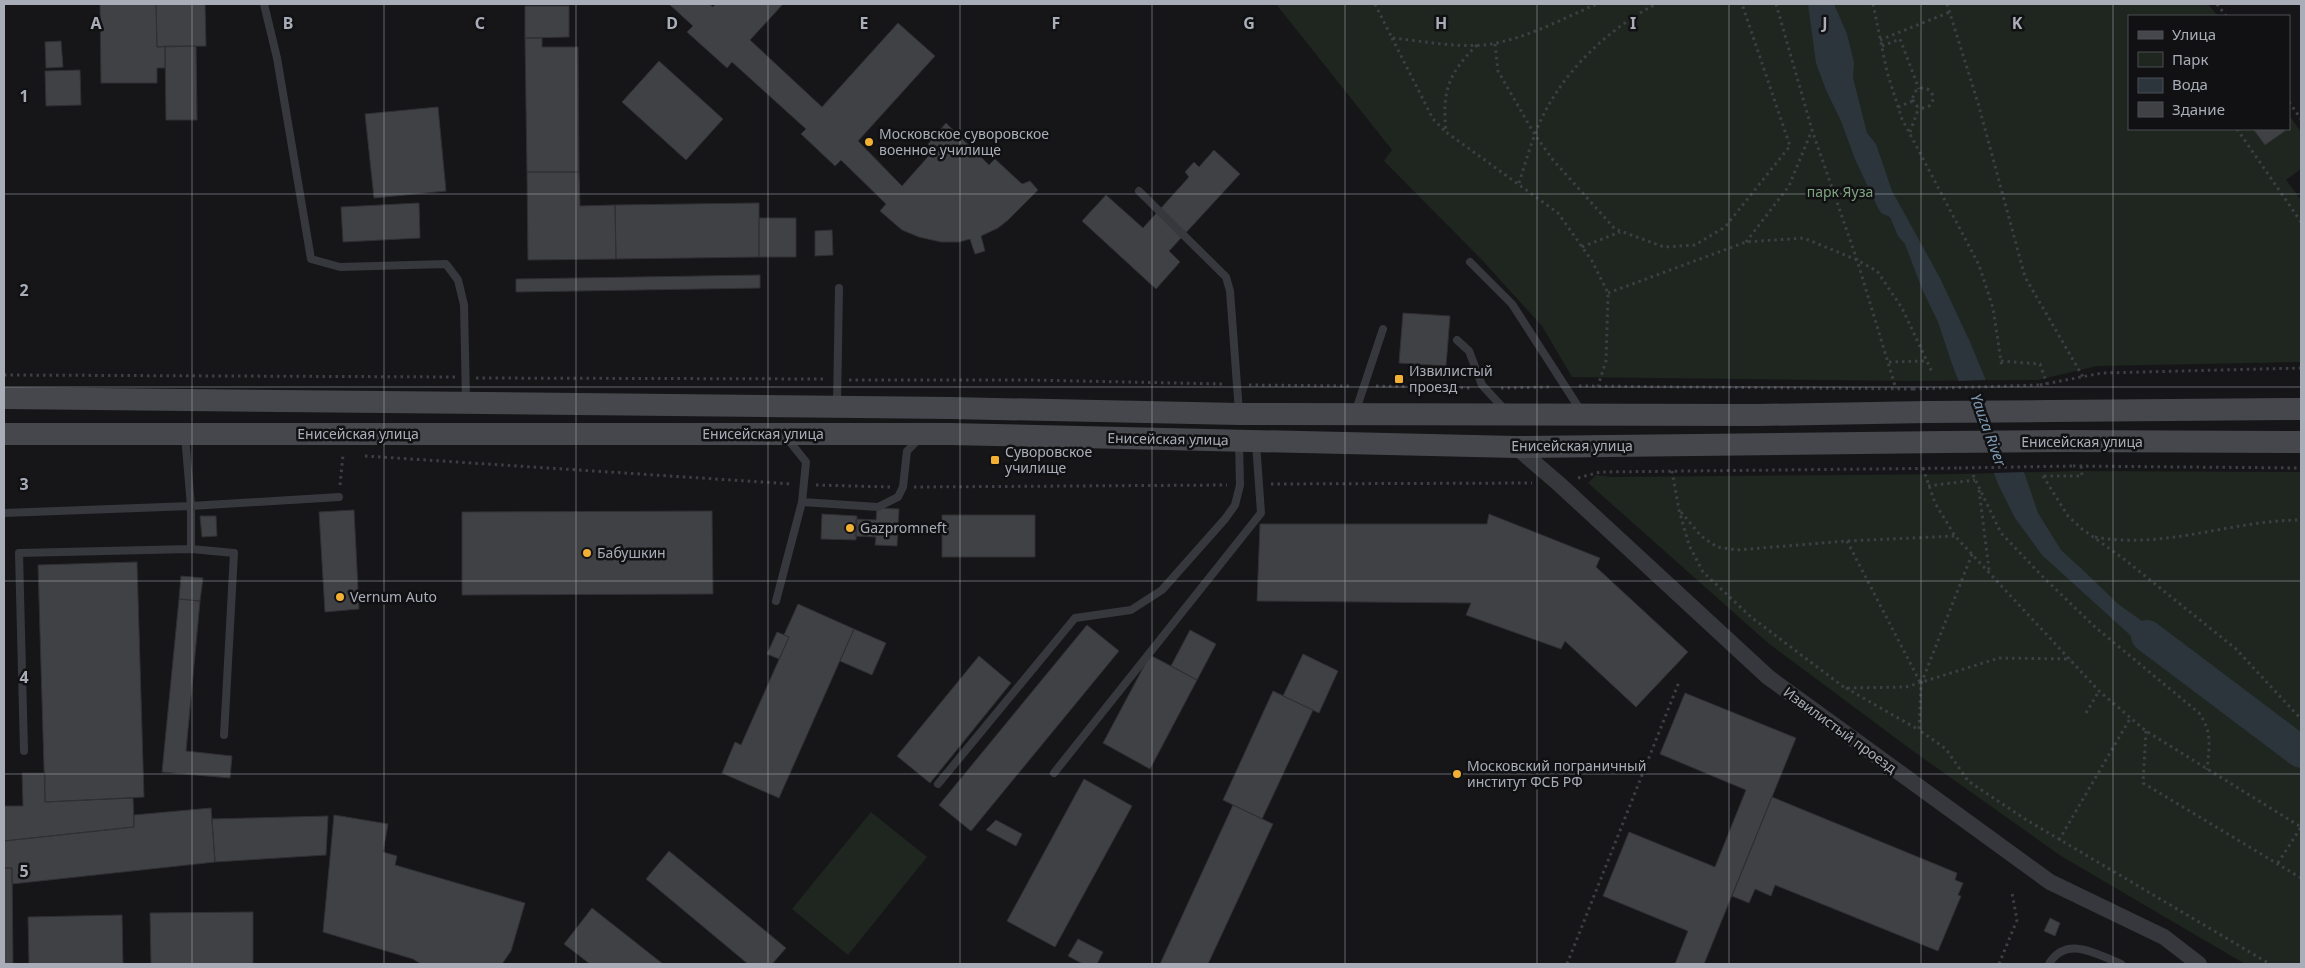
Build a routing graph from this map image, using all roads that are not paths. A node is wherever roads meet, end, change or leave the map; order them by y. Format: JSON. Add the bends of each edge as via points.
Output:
{"nodes":[{"id":1,"x":264,"y":4,"type":"edge"},
{"id":2,"x":1140,"y":190,"type":"dead end"},
{"id":3,"x":1470,"y":262,"type":"dead end"},
{"id":4,"x":839,"y":288,"type":"dead end"},
{"id":5,"x":1383,"y":329,"type":"dead end"},
{"id":6,"x":1457,"y":340,"type":"dead end"},
{"id":7,"x":4,"y":398,"type":"edge"},
{"id":8,"x":466,"y":404,"type":"junction"},
{"id":9,"x":837,"y":407,"type":"junction"},
{"id":10,"x":2301,"y":409,"type":"edge"},
{"id":11,"x":1239,"y":414,"type":"junction"},
{"id":12,"x":1355,"y":414,"type":"junction"},
{"id":13,"x":1510,"y":415,"type":"junction"},
{"id":14,"x":1584,"y":415,"type":"junction"},
{"id":15,"x":4,"y":434,"type":"edge"},
{"id":16,"x":185,"y":434,"type":"junction"},
{"id":17,"x":783,"y":434,"type":"junction"},
{"id":18,"x":924,"y":434,"type":"junction"},
{"id":19,"x":1248,"y":441,"type":"junction"},
{"id":20,"x":2301,"y":442,"type":"edge"},
{"id":21,"x":1516,"y":447,"type":"junction"},
{"id":22,"x":338,"y":497,"type":"road end"},
{"id":23,"x":802,"y":502,"type":"junction"},
{"id":24,"x":191,"y":506,"type":"junction"},
{"id":25,"x":4,"y":513,"type":"edge"},
{"id":26,"x":191,"y":549,"type":"junction"},
{"id":27,"x":776,"y":602,"type":"dead end"},
{"id":28,"x":224,"y":735,"type":"dead end"},
{"id":29,"x":24,"y":751,"type":"dead end"},
{"id":30,"x":1054,"y":773,"type":"dead end"},
{"id":31,"x":938,"y":784,"type":"dead end"},
{"id":32,"x":2048,"y":964,"type":"edge"},
{"id":33,"x":2121,"y":964,"type":"edge"},
{"id":34,"x":2199,"y":964,"type":"edge"}],
"edges":[{"from":1,"to":8,"type":"lane","via":[[277,58],[311,259],[340,267],[446,264],[458,280],[464,305]]},
{"from":2,"to":11,"type":"lane","via":[[1226,277],[1230,291]]},
{"from":3,"to":14,"type":"lane","via":[[1512,304]]},
{"from":4,"to":9,"type":"lane"},
{"from":5,"to":12,"type":"lane"},
{"from":6,"to":13,"type":"lane","via":[[1470,351],[1482,385]]},
{"from":7,"to":8,"type":"main road","name":"Енисейская улица"},
{"from":8,"to":9,"type":"main road","name":"Енисейская улица"},
{"from":9,"to":11,"type":"main road","name":"Енисейская улица"},
{"from":10,"to":14,"type":"main road","name":"Енисейская улица","bridge":true},
{"from":11,"to":12,"type":"main road","name":"Енисейская улица"},
{"from":12,"to":13,"type":"main road","name":"Енисейская улица"},
{"from":13,"to":14,"type":"main road","name":"Енисейская улица"},
{"from":15,"to":16,"type":"main road","name":"Енисейская улица"},
{"from":16,"to":17,"type":"main road","name":"Енисейская улица"},
{"from":16,"to":24,"type":"lane"},
{"from":17,"to":18,"type":"main road","name":"Енисейская улица"},
{"from":17,"to":23,"type":"lane","via":[[806,462]]},
{"from":18,"to":19,"type":"main road","name":"Енисейская улица"},
{"from":18,"to":23,"type":"lane","via":[[907,451],[903,487],[898,498],[878,507]]},
{"from":19,"to":21,"type":"main road","name":"Енисейская улица"},
{"from":19,"to":30,"type":"lane","via":[[1259,484],[1260,513]]},
{"from":19,"to":31,"type":"lane","via":[[1235,505],[1162,590],[1131,610],[1075,618]]},
{"from":20,"to":21,"type":"main road","name":"Енисейская улица","bridge":true,"via":[[2063,441]]},
{"from":21,"to":34,"type":"street","name":"Извилистый проезд","via":[[1768,677],[2050,882],[2164,938]]},
{"from":22,"to":24,"type":"lane"},
{"from":23,"to":27,"type":"lane"},
{"from":24,"to":25,"type":"lane"},
{"from":24,"to":26,"type":"lane"},
{"from":26,"to":28,"type":"lane","via":[[234,553]]},
{"from":26,"to":29,"type":"lane","via":[[19,553]]},
{"from":32,"to":33,"type":"lane","via":[[2066,949],[2086,949]]}]}
